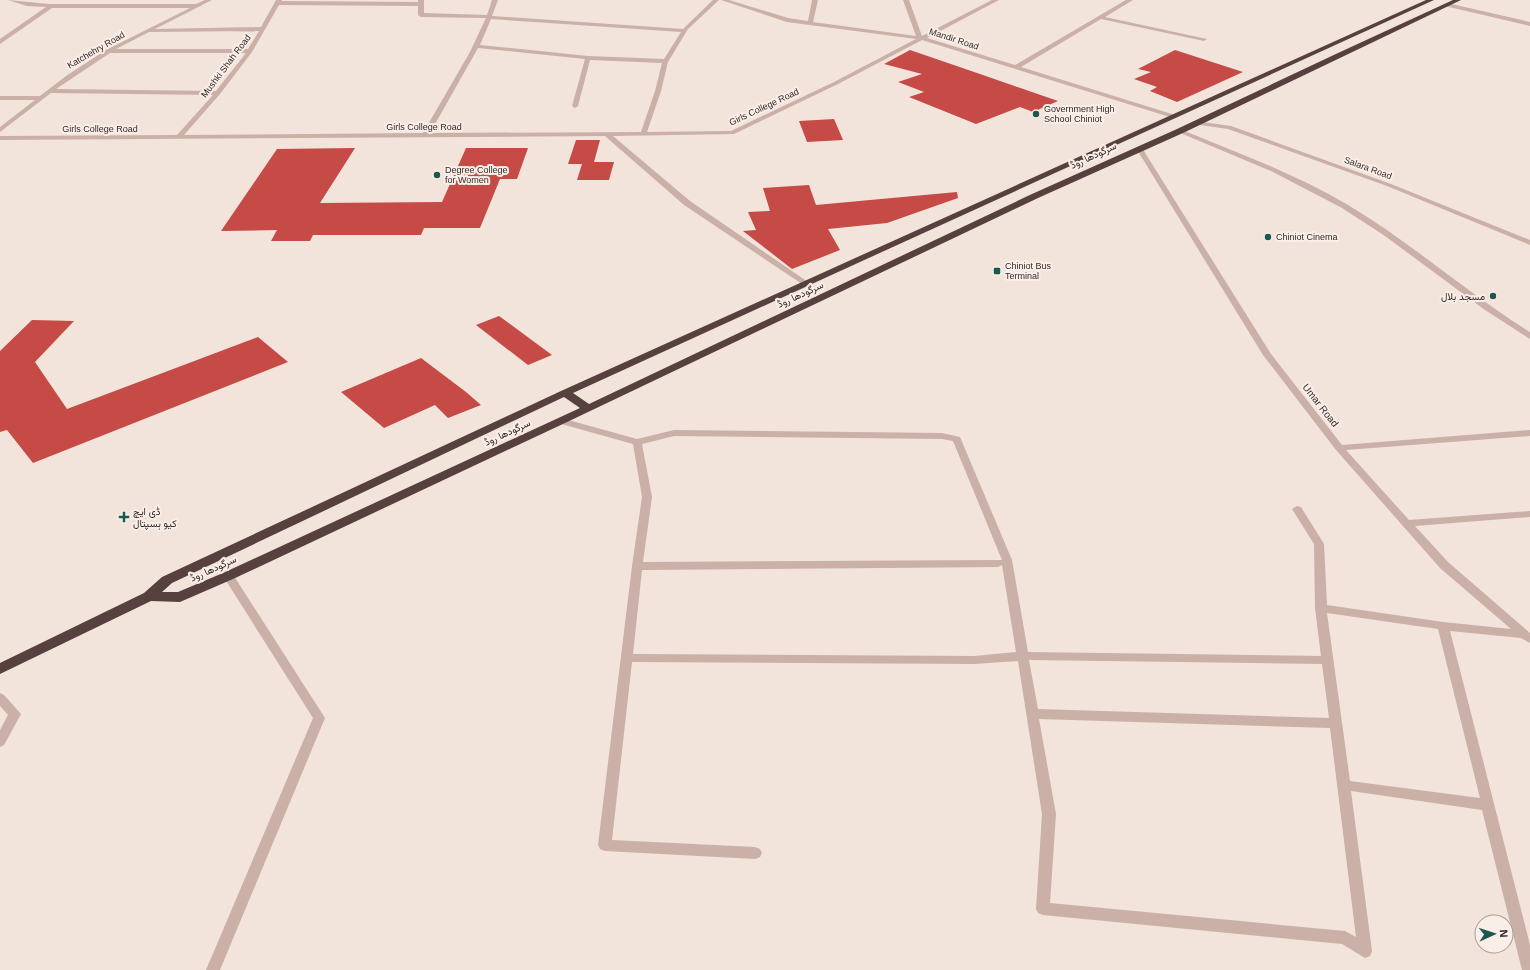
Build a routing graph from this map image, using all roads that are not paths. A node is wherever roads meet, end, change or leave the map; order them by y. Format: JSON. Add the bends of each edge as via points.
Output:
{"nodes":[{"id":1,"x":11,"y":0,"type":"edge"},
{"id":2,"x":61,"y":0,"type":"edge"},
{"id":3,"x":209,"y":0,"type":"edge"},
{"id":4,"x":495,"y":0,"type":"edge"},
{"id":5,"x":716,"y":0,"type":"edge"},
{"id":6,"x":724,"y":0,"type":"edge"},
{"id":7,"x":815,"y":0,"type":"edge"},
{"id":8,"x":906,"y":0,"type":"edge"},
{"id":9,"x":996,"y":0,"type":"edge"},
{"id":10,"x":1130,"y":0,"type":"edge"},
{"id":11,"x":1431,"y":0,"type":"edge"},
{"id":12,"x":1458,"y":0,"type":"edge"},
{"id":13,"x":278,"y":2,"type":"edge"},
{"id":14,"x":422,"y":2,"type":"edge"},
{"id":15,"x":1447,"y":5,"type":"junction"},
{"id":16,"x":50,"y":6,"type":"junction"},
{"id":17,"x":198,"y":6,"type":"junction"},
{"id":18,"x":490,"y":17,"type":"junction"},
{"id":19,"x":1102,"y":18,"type":"junction"},
{"id":20,"x":810,"y":23,"type":"junction"},
{"id":21,"x":1530,"y":24,"type":"edge"},
{"id":22,"x":263,"y":29,"type":"junction"},
{"id":23,"x":148,"y":31,"type":"junction"},
{"id":24,"x":684,"y":31,"type":"junction"},
{"id":25,"x":920,"y":38,"type":"junction"},
{"id":26,"x":1204,"y":39,"type":"dead end"},
{"id":27,"x":0,"y":42,"type":"edge"},
{"id":28,"x":475,"y":46,"type":"junction"},
{"id":29,"x":1322,"y":50,"type":"junction"},
{"id":30,"x":108,"y":51,"type":"junction"},
{"id":31,"x":250,"y":51,"type":"junction"},
{"id":32,"x":1340,"y":54,"type":"junction"},
{"id":33,"x":588,"y":58,"type":"junction"},
{"id":34,"x":664,"y":61,"type":"junction"},
{"id":35,"x":1015,"y":68,"type":"junction"},
{"id":36,"x":50,"y":90,"type":"junction"},
{"id":37,"x":218,"y":93,"type":"junction"},
{"id":38,"x":0,"y":98,"type":"edge"},
{"id":39,"x":40,"y":98,"type":"junction"},
{"id":40,"x":575,"y":106,"type":"dead end"},
{"id":41,"x":1173,"y":116,"type":"junction"},
{"id":42,"x":1195,"y":123,"type":"junction"},
{"id":43,"x":0,"y":130,"type":"edge"},
{"id":44,"x":1180,"y":131,"type":"junction"},
{"id":45,"x":607,"y":134,"type":"junction"},
{"id":46,"x":643,"y":134,"type":"junction"},
{"id":47,"x":425,"y":136,"type":"junction"},
{"id":48,"x":179,"y":137,"type":"junction"},
{"id":49,"x":0,"y":138,"type":"edge"},
{"id":50,"x":1139,"y":148,"type":"junction"},
{"id":51,"x":1018,"y":188,"type":"junction"},
{"id":52,"x":1035,"y":196,"type":"junction"},
{"id":53,"x":1530,"y":243,"type":"edge"},
{"id":54,"x":894,"y":244,"type":"junction"},
{"id":55,"x":914,"y":254,"type":"junction"},
{"id":56,"x":805,"y":284,"type":"junction"},
{"id":57,"x":1530,"y":336,"type":"edge"},
{"id":58,"x":565,"y":393,"type":"junction"},
{"id":59,"x":588,"y":408,"type":"junction"},
{"id":60,"x":561,"y":421,"type":"junction"},
{"id":61,"x":1530,"y":433,"type":"edge"},
{"id":62,"x":638,"y":442,"type":"junction"},
{"id":63,"x":1339,"y":448,"type":"junction"},
{"id":64,"x":1297,"y":509,"type":"dead end"},
{"id":65,"x":1530,"y":514,"type":"edge"},
{"id":66,"x":1408,"y":523,"type":"junction"},
{"id":67,"x":998,"y":563,"type":"dead end"},
{"id":68,"x":637,"y":566,"type":"junction"},
{"id":69,"x":228,"y":576,"type":"junction"},
{"id":70,"x":149,"y":596,"type":"junction"},
{"id":71,"x":1321,"y":608,"type":"junction"},
{"id":72,"x":1443,"y":626,"type":"junction"},
{"id":73,"x":1528,"y":636,"type":"edge"},
{"id":74,"x":1023,"y":656,"type":"junction"},
{"id":75,"x":626,"y":658,"type":"junction"},
{"id":76,"x":1328,"y":660,"type":"junction"},
{"id":77,"x":0,"y":669,"type":"edge"},
{"id":78,"x":0,"y":698,"type":"edge"},
{"id":79,"x":1033,"y":714,"type":"junction"},
{"id":80,"x":1336,"y":724,"type":"junction"},
{"id":81,"x":0,"y":742,"type":"edge"},
{"id":82,"x":1344,"y":785,"type":"junction"},
{"id":83,"x":1488,"y":805,"type":"junction"},
{"id":84,"x":755,"y":853,"type":"dead end"},
{"id":85,"x":213,"y":970,"type":"edge"},
{"id":86,"x":1529,"y":970,"type":"edge"}],
"edges":[{"from":1,"to":16,"type":"street"},
{"from":2,"to":16,"type":"street"},
{"from":3,"to":17,"type":"street","name":"Katchehry Road"},
{"from":4,"to":18,"type":"street"},
{"from":5,"to":24,"type":"street"},
{"from":6,"to":20,"type":"street","name":"Mandir Road","via":[[787,20]]},
{"from":7,"to":20,"type":"street"},
{"from":8,"to":25,"type":"street"},
{"from":9,"to":25,"type":"street","name":"Girls College Road"},
{"from":10,"to":19,"type":"street"},
{"from":11,"to":29,"type":"highway","name":"سرگودھا روڈ"},
{"from":12,"to":15,"type":"highway","name":"سرگودھا روڈ"},
{"from":13,"to":14,"type":"street"},
{"from":13,"to":22,"type":"street","name":"Mushki Shah Road"},
{"from":14,"to":18,"type":"street","via":[[421,15]]},
{"from":15,"to":21,"type":"street"},
{"from":15,"to":32,"type":"highway","name":"سرگودھا روڈ"},
{"from":16,"to":17,"type":"street"},
{"from":16,"to":27,"type":"street"},
{"from":17,"to":23,"type":"street","name":"Katchehry Road"},
{"from":18,"to":24,"type":"street"},
{"from":18,"to":28,"type":"street"},
{"from":19,"to":26,"type":"street"},
{"from":19,"to":35,"type":"street"},
{"from":20,"to":25,"type":"street","name":"Mandir Road"},
{"from":22,"to":23,"type":"street"},
{"from":22,"to":31,"type":"street","name":"Mushki Shah Road"},
{"from":23,"to":30,"type":"street","name":"Katchehry Road"},
{"from":24,"to":34,"type":"street","via":[[668,59]]},
{"from":25,"to":35,"type":"street","name":"Mandir Road"},
{"from":25,"to":46,"type":"street","name":"Girls College Road","via":[[836,83],[732,133]]},
{"from":28,"to":33,"type":"street"},
{"from":28,"to":47,"type":"street"},
{"from":29,"to":32,"type":"highway"},
{"from":29,"to":41,"type":"highway","name":"سرگودھا روڈ"},
{"from":30,"to":31,"type":"street"},
{"from":30,"to":36,"type":"street","name":"Katchehry Road"},
{"from":31,"to":37,"type":"street","name":"Mushki Shah Road"},
{"from":32,"to":42,"type":"highway","name":"سرگودھا روڈ"},
{"from":33,"to":34,"type":"street"},
{"from":33,"to":40,"type":"street"},
{"from":34,"to":46,"type":"street","via":[[658,91]]},
{"from":35,"to":41,"type":"street","name":"Mandir Road"},
{"from":36,"to":37,"type":"street"},
{"from":36,"to":39,"type":"street","name":"Katchehry Road"},
{"from":37,"to":48,"type":"street","name":"Mushki Shah Road"},
{"from":38,"to":39,"type":"street"},
{"from":39,"to":43,"type":"street","name":"Katchehry Road"},
{"from":41,"to":51,"type":"highway","name":"سرگودھا روڈ"},
{"from":42,"to":44,"type":"highway","name":"سرگودھا روڈ"},
{"from":42,"to":53,"type":"street","name":"Salara Road","via":[[1229,127],[1268,140]]},
{"from":44,"to":50,"type":"highway","name":"سرگودھا روڈ"},
{"from":44,"to":57,"type":"street","via":[[1306,183],[1366,220],[1495,315]]},
{"from":45,"to":46,"type":"street","name":"Girls College Road"},
{"from":45,"to":47,"type":"street","name":"Girls College Road"},
{"from":45,"to":56,"type":"street","via":[[687,203]]},
{"from":47,"to":48,"type":"street","name":"Girls College Road"},
{"from":48,"to":49,"type":"street","name":"Girls College Road"},
{"from":50,"to":52,"type":"highway","name":"سرگودھا روڈ"},
{"from":50,"to":63,"type":"street","name":"Umar Road","via":[[1267,355]]},
{"from":51,"to":52,"type":"highway"},
{"from":51,"to":54,"type":"highway","name":"سرگودھا روڈ"},
{"from":52,"to":55,"type":"highway","name":"سرگودھا روڈ"},
{"from":54,"to":55,"type":"highway"},
{"from":54,"to":56,"type":"highway","name":"سرگودھا روڈ"},
{"from":55,"to":59,"type":"highway","name":"سرگودھا روڈ"},
{"from":56,"to":58,"type":"highway","name":"سرگودھا روڈ"},
{"from":58,"to":59,"type":"highway"},
{"from":58,"to":70,"type":"highway","name":"سرگودھا روڈ","via":[[167,580]]},
{"from":59,"to":60,"type":"highway","name":"سرگودھا روڈ"},
{"from":60,"to":62,"type":"street"},
{"from":60,"to":69,"type":"highway","name":"سرگودھا روڈ"},
{"from":61,"to":63,"type":"street"},
{"from":62,"to":68,"type":"street","via":[[647,497]]},
{"from":62,"to":74,"type":"street","via":[[674,433],[942,436],[957,439],[1007,560]]},
{"from":63,"to":66,"type":"street","name":"Umar Road"},
{"from":64,"to":71,"type":"street","via":[[1319,544]]},
{"from":65,"to":66,"type":"street"},
{"from":66,"to":73,"type":"street","name":"Umar Road","via":[[1444,564]]},
{"from":67,"to":68,"type":"street"},
{"from":68,"to":75,"type":"street"},
{"from":69,"to":70,"type":"highway","name":"سرگودھا روڈ","via":[[180,597]]},
{"from":69,"to":85,"type":"street","via":[[319,718]]},
{"from":70,"to":77,"type":"highway","name":"سرگودھا روڈ"},
{"from":71,"to":72,"type":"street"},
{"from":71,"to":76,"type":"street"},
{"from":72,"to":73,"type":"street"},
{"from":72,"to":83,"type":"street"},
{"from":74,"to":75,"type":"street","via":[[974,660]]},
{"from":74,"to":76,"type":"street"},
{"from":74,"to":79,"type":"street"},
{"from":75,"to":84,"type":"street","via":[[605,845]]},
{"from":76,"to":80,"type":"street"},
{"from":78,"to":81,"type":"street","via":[[15,714]]},
{"from":79,"to":80,"type":"street"},
{"from":79,"to":82,"type":"street","via":[[1049,814],[1043,909],[1345,938],[1365,951]]},
{"from":80,"to":82,"type":"street"},
{"from":82,"to":83,"type":"street"},
{"from":83,"to":86,"type":"street"}]}
